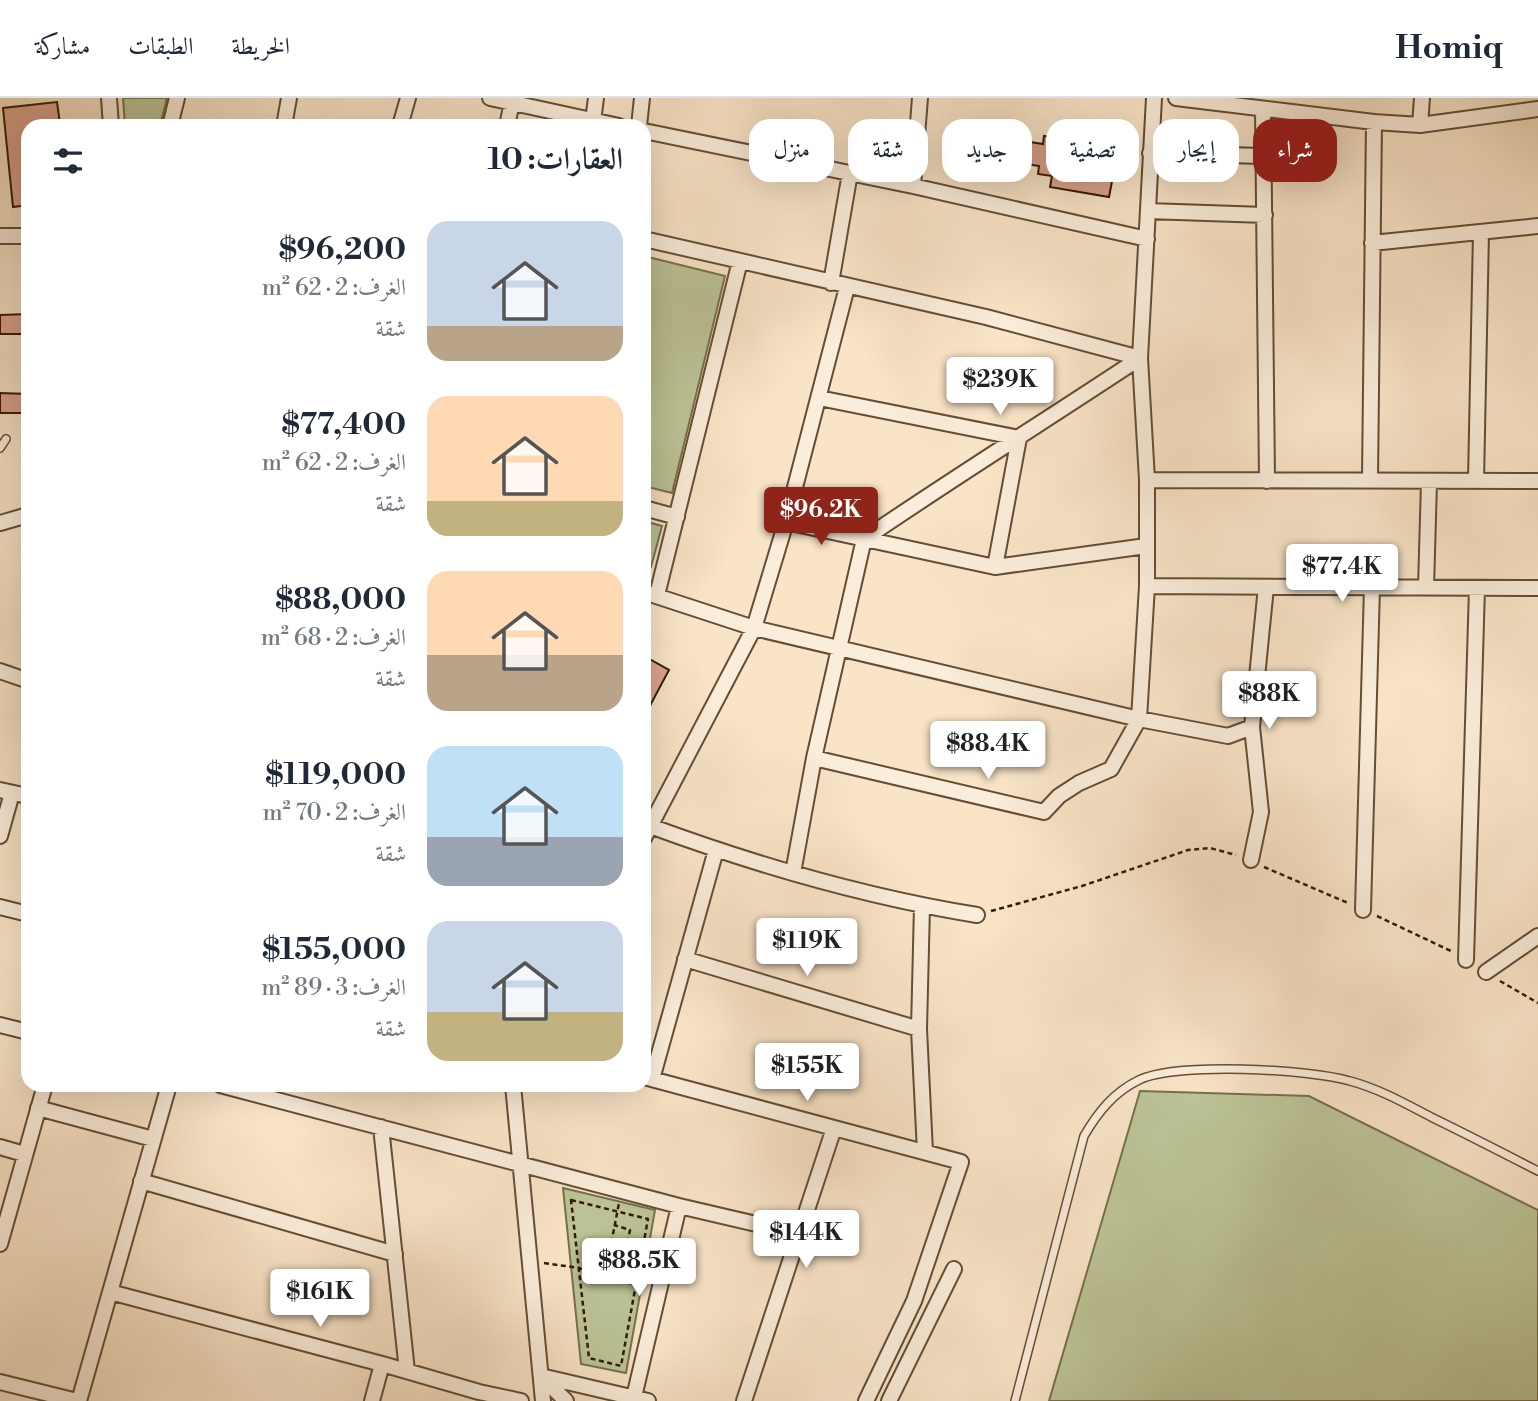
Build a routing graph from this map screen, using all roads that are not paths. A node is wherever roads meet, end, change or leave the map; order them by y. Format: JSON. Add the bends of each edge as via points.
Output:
{"nodes":[{"id":1,"x":109,"y":98,"type":"edge"},
{"id":2,"x":177,"y":98,"type":"edge"},
{"id":3,"x":289,"y":98,"type":"edge"},
{"id":4,"x":408,"y":98,"type":"edge"},
{"id":5,"x":489,"y":98,"type":"edge"},
{"id":6,"x":596,"y":98,"type":"edge"},
{"id":7,"x":642,"y":98,"type":"edge"},
{"id":8,"x":920,"y":98,"type":"edge"},
{"id":9,"x":1154,"y":98,"type":"edge"},
{"id":10,"x":1176,"y":98,"type":"edge"},
{"id":11,"x":1422,"y":98,"type":"edge"},
{"id":12,"x":1240,"y":101,"type":"edge"},
{"id":13,"x":512,"y":102,"type":"junction"},
{"id":14,"x":1531,"y":106,"type":"edge"},
{"id":15,"x":1263,"y":108,"type":"junction"},
{"id":16,"x":110,"y":119,"type":"edge"},
{"id":17,"x":172,"y":119,"type":"edge"},
{"id":18,"x":285,"y":119,"type":"edge"},
{"id":19,"x":402,"y":119,"type":"edge"},
{"id":20,"x":508,"y":119,"type":"edge"},
{"id":21,"x":584,"y":119,"type":"edge"},
{"id":22,"x":593,"y":119,"type":"edge"},
{"id":23,"x":640,"y":119,"type":"edge"},
{"id":24,"x":1263,"y":119,"type":"edge"},
{"id":25,"x":1374,"y":122,"type":"junction"},
{"id":26,"x":1420,"y":125,"type":"junction"},
{"id":27,"x":651,"y":132,"type":"edge"},
{"id":28,"x":1150,"y":153,"type":"junction"},
{"id":29,"x":1253,"y":156,"type":"edge"},
{"id":30,"x":848,"y":173,"type":"edge"},
{"id":31,"x":848,"y":179,"type":"edge"},
{"id":32,"x":894,"y":182,"type":"edge"},
{"id":33,"x":1264,"y":182,"type":"edge"},
{"id":34,"x":914,"y":186,"type":"junction"},
{"id":35,"x":1148,"y":211,"type":"junction"},
{"id":36,"x":1265,"y":215,"type":"junction"},
{"id":37,"x":1538,"y":226,"type":"edge"},
{"id":38,"x":1481,"y":232,"type":"junction"},
{"id":39,"x":0,"y":236,"type":"edge"},
{"id":40,"x":21,"y":236,"type":"edge"},
{"id":41,"x":1147,"y":239,"type":"junction"},
{"id":42,"x":651,"y":241,"type":"edge"},
{"id":43,"x":1372,"y":243,"type":"junction"},
{"id":44,"x":740,"y":261,"type":"junction"},
{"id":45,"x":831,"y":282,"type":"junction"},
{"id":46,"x":847,"y":286,"type":"junction"},
{"id":47,"x":1140,"y":358,"type":"junction"},
{"id":48,"x":819,"y":398,"type":"junction"},
{"id":49,"x":1019,"y":438,"type":"junction"},
{"id":50,"x":6,"y":439,"type":"dead end"},
{"id":51,"x":0,"y":448,"type":"edge"},
{"id":52,"x":1370,"y":479,"type":"junction"},
{"id":53,"x":1147,"y":480,"type":"junction"},
{"id":54,"x":1267,"y":481,"type":"junction"},
{"id":55,"x":1476,"y":481,"type":"junction"},
{"id":56,"x":1538,"y":481,"type":"edge"},
{"id":57,"x":1429,"y":482,"type":"junction"},
{"id":58,"x":651,"y":510,"type":"edge"},
{"id":59,"x":21,"y":517,"type":"edge"},
{"id":60,"x":677,"y":517,"type":"junction"},
{"id":61,"x":786,"y":522,"type":"junction"},
{"id":62,"x":0,"y":523,"type":"edge"},
{"id":63,"x":864,"y":539,"type":"junction"},
{"id":64,"x":1146,"y":546,"type":"junction"},
{"id":65,"x":995,"y":567,"type":"junction"},
{"id":66,"x":1147,"y":586,"type":"junction"},
{"id":67,"x":1266,"y":587,"type":"junction"},
{"id":68,"x":1372,"y":587,"type":"junction"},
{"id":69,"x":1426,"y":587,"type":"junction"},
{"id":70,"x":1477,"y":588,"type":"junction"},
{"id":71,"x":1538,"y":588,"type":"edge"},
{"id":72,"x":651,"y":594,"type":"edge"},
{"id":73,"x":754,"y":628,"type":"junction"},
{"id":74,"x":838,"y":650,"type":"junction"},
{"id":75,"x":0,"y":671,"type":"edge"},
{"id":76,"x":21,"y":678,"type":"edge"},
{"id":77,"x":1139,"y":719,"type":"junction"},
{"id":78,"x":1252,"y":727,"type":"junction"},
{"id":79,"x":814,"y":758,"type":"junction"},
{"id":80,"x":6,"y":791,"type":"edge"},
{"id":81,"x":651,"y":824,"type":"edge"},
{"id":82,"x":651,"y":833,"type":"edge"},
{"id":83,"x":0,"y":836,"type":"edge"},
{"id":84,"x":716,"y":850,"type":"junction"},
{"id":85,"x":1251,"y":860,"type":"road end"},
{"id":86,"x":793,"y":873,"type":"junction"},
{"id":87,"x":922,"y":906,"type":"junction"},
{"id":88,"x":0,"y":907,"type":"edge"},
{"id":89,"x":1363,"y":910,"type":"road end"},
{"id":90,"x":21,"y":912,"type":"edge"},
{"id":91,"x":977,"y":915,"type":"road end"},
{"id":92,"x":1538,"y":936,"type":"edge"},
{"id":93,"x":685,"y":959,"type":"junction"},
{"id":94,"x":1466,"y":960,"type":"road end"},
{"id":95,"x":1486,"y":972,"type":"road end"},
{"id":96,"x":0,"y":1025,"type":"edge"},
{"id":97,"x":919,"y":1029,"type":"junction"},
{"id":98,"x":21,"y":1030,"type":"edge"},
{"id":99,"x":651,"y":1068,"type":"edge"},
{"id":100,"x":651,"y":1079,"type":"edge"},
{"id":101,"x":43,"y":1092,"type":"edge"},
{"id":102,"x":167,"y":1092,"type":"edge"},
{"id":103,"x":247,"y":1092,"type":"edge"},
{"id":104,"x":514,"y":1092,"type":"edge"},
{"id":105,"x":38,"y":1108,"type":"junction"},
{"id":106,"x":382,"y":1127,"type":"junction"},
{"id":107,"x":834,"y":1128,"type":"junction"},
{"id":108,"x":153,"y":1139,"type":"junction"},
{"id":109,"x":0,"y":1147,"type":"edge"},
{"id":110,"x":925,"y":1152,"type":"junction"},
{"id":111,"x":24,"y":1154,"type":"junction"},
{"id":112,"x":520,"y":1164,"type":"junction"},
{"id":113,"x":1538,"y":1171,"type":"edge"},
{"id":114,"x":141,"y":1181,"type":"junction"},
{"id":115,"x":679,"y":1206,"type":"junction"},
{"id":116,"x":799,"y":1234,"type":"junction"},
{"id":117,"x":0,"y":1244,"type":"edge"},
{"id":118,"x":395,"y":1254,"type":"junction"},
{"id":119,"x":954,"y":1269,"type":"dead end"},
{"id":120,"x":110,"y":1292,"type":"junction"},
{"id":121,"x":382,"y":1364,"type":"junction"},
{"id":122,"x":407,"y":1371,"type":"junction"},
{"id":123,"x":541,"y":1376,"type":"junction"},
{"id":124,"x":0,"y":1382,"type":"edge"},
{"id":125,"x":584,"y":1386,"type":"junction"},
{"id":126,"x":477,"y":1396,"type":"edge"},
{"id":127,"x":60,"y":1399,"type":"edge"},
{"id":128,"x":641,"y":1399,"type":"edge"},
{"id":129,"x":560,"y":1400,"type":"edge"},
{"id":130,"x":78,"y":1401,"type":"edge"},
{"id":131,"x":372,"y":1401,"type":"edge"},
{"id":132,"x":521,"y":1401,"type":"edge"},
{"id":133,"x":543,"y":1401,"type":"edge"},
{"id":134,"x":580,"y":1401,"type":"edge"},
{"id":135,"x":744,"y":1401,"type":"edge"},
{"id":136,"x":866,"y":1401,"type":"edge"},
{"id":137,"x":889,"y":1401,"type":"edge"},
{"id":138,"x":1015,"y":1401,"type":"edge"}],
"edges":[{"from":1,"to":16,"type":"street"},
{"from":2,"to":17,"type":"street"},
{"from":3,"to":18,"type":"street"},
{"from":4,"to":19,"type":"street"},
{"from":5,"to":13,"type":"street"},
{"from":6,"to":22,"type":"street"},
{"from":7,"to":23,"type":"street"},
{"from":8,"to":34,"type":"street"},
{"from":9,"to":28,"type":"street"},
{"from":10,"to":12,"type":"street"},
{"from":11,"to":26,"type":"street"},
{"from":12,"to":15,"type":"street"},
{"from":13,"to":20,"type":"street"},
{"from":13,"to":21,"type":"street"},
{"from":14,"to":26,"type":"street"},
{"from":15,"to":24,"type":"street"},
{"from":15,"to":25,"type":"street"},
{"from":25,"to":26,"type":"street"},
{"from":25,"to":43,"type":"street"},
{"from":27,"to":30,"type":"street"},
{"from":28,"to":29,"type":"street"},
{"from":28,"to":35,"type":"street"},
{"from":31,"to":45,"type":"street"},
{"from":32,"to":34,"type":"street"},
{"from":33,"to":36,"type":"street"},
{"from":34,"to":41,"type":"street"},
{"from":35,"to":36,"type":"street"},
{"from":35,"to":41,"type":"street"},
{"from":36,"to":54,"type":"street"},
{"from":37,"to":38,"type":"street"},
{"from":38,"to":43,"type":"street"},
{"from":38,"to":55,"type":"street"},
{"from":39,"to":40,"type":"street"},
{"from":41,"to":47,"type":"street"},
{"from":42,"to":44,"type":"street"},
{"from":43,"to":52,"type":"street"},
{"from":44,"to":45,"type":"street"},
{"from":44,"to":60,"type":"street"},
{"from":45,"to":46,"type":"street"},
{"from":46,"to":47,"type":"street"},
{"from":46,"to":48,"type":"street"},
{"from":47,"to":49,"type":"street"},
{"from":47,"to":53,"type":"street"},
{"from":48,"to":49,"type":"street"},
{"from":48,"to":61,"type":"street"},
{"from":49,"to":63,"type":"street"},
{"from":49,"to":65,"type":"street"},
{"from":50,"to":51,"type":"lane"},
{"from":52,"to":54,"type":"street"},
{"from":52,"to":57,"type":"street"},
{"from":53,"to":54,"type":"street"},
{"from":53,"to":64,"type":"street"},
{"from":55,"to":56,"type":"street"},
{"from":55,"to":57,"type":"street"},
{"from":57,"to":69,"type":"street"},
{"from":58,"to":60,"type":"street"},
{"from":59,"to":62,"type":"street"},
{"from":60,"to":72,"type":"street"},
{"from":61,"to":63,"type":"street"},
{"from":61,"to":73,"type":"street"},
{"from":63,"to":65,"type":"street"},
{"from":63,"to":74,"type":"street"},
{"from":64,"to":65,"type":"street"},
{"from":64,"to":66,"type":"street"},
{"from":66,"to":67,"type":"street"},
{"from":66,"to":77,"type":"street"},
{"from":67,"to":68,"type":"street"},
{"from":67,"to":78,"type":"street"},
{"from":68,"to":69,"type":"street"},
{"from":68,"to":89,"type":"street"},
{"from":69,"to":70,"type":"street"},
{"from":70,"to":71,"type":"street"},
{"from":70,"to":94,"type":"street"},
{"from":72,"to":73,"type":"street"},
{"from":73,"to":74,"type":"street"},
{"from":73,"to":81,"type":"street"},
{"from":74,"to":77,"type":"street"},
{"from":74,"to":79,"type":"street"},
{"from":75,"to":76,"type":"street"},
{"from":77,"to":78,"type":"street","via":[[1228,736]]},
{"from":77,"to":79,"type":"street","via":[[1111,769],[1059,796],[1044,812]]},
{"from":78,"to":85,"type":"street","via":[[1261,812]]},
{"from":79,"to":86,"type":"street"},
{"from":80,"to":83,"type":"street"},
{"from":82,"to":84,"type":"street"},
{"from":84,"to":86,"type":"street"},
{"from":84,"to":93,"type":"street"},
{"from":86,"to":87,"type":"street"},
{"from":87,"to":91,"type":"street"},
{"from":87,"to":97,"type":"street"},
{"from":88,"to":90,"type":"street"},
{"from":92,"to":95,"type":"street"},
{"from":93,"to":97,"type":"street"},
{"from":93,"to":99,"type":"street"},
{"from":96,"to":98,"type":"street"},
{"from":97,"to":110,"type":"street"},
{"from":100,"to":107,"type":"street"},
{"from":101,"to":105,"type":"street"},
{"from":102,"to":108,"type":"street"},
{"from":103,"to":106,"type":"street"},
{"from":104,"to":112,"type":"street"},
{"from":105,"to":108,"type":"street"},
{"from":105,"to":111,"type":"street"},
{"from":106,"to":112,"type":"street"},
{"from":106,"to":118,"type":"street"},
{"from":107,"to":110,"type":"street"},
{"from":107,"to":116,"type":"street"},
{"from":108,"to":114,"type":"street"},
{"from":109,"to":111,"type":"street"},
{"from":110,"to":136,"type":"street","via":[[961,1162],[914,1301]]},
{"from":111,"to":117,"type":"street"},
{"from":112,"to":115,"type":"street"},
{"from":112,"to":123,"type":"street"},
{"from":113,"to":138,"type":"lane","via":[[1395,1098],[1351,1081],[1294,1072],[1194,1070],[1157,1073],[1140,1080],[1108,1102],[1084,1136]]},
{"from":114,"to":118,"type":"street"},
{"from":114,"to":120,"type":"street"},
{"from":115,"to":116,"type":"street"},
{"from":115,"to":128,"type":"street"},
{"from":116,"to":135,"type":"street"},
{"from":118,"to":122,"type":"street"},
{"from":119,"to":137,"type":"street"},
{"from":120,"to":121,"type":"street"},
{"from":120,"to":130,"type":"street"},
{"from":121,"to":122,"type":"street"},
{"from":121,"to":131,"type":"street"},
{"from":122,"to":126,"type":"street"},
{"from":123,"to":125,"type":"street"},
{"from":123,"to":129,"type":"street"},
{"from":123,"to":133,"type":"street"},
{"from":124,"to":127,"type":"street"},
{"from":125,"to":128,"type":"street"},
{"from":125,"to":129,"type":"street"},
{"from":125,"to":134,"type":"street"},
{"from":126,"to":132,"type":"street"},
{"from":127,"to":130,"type":"street"}]}
